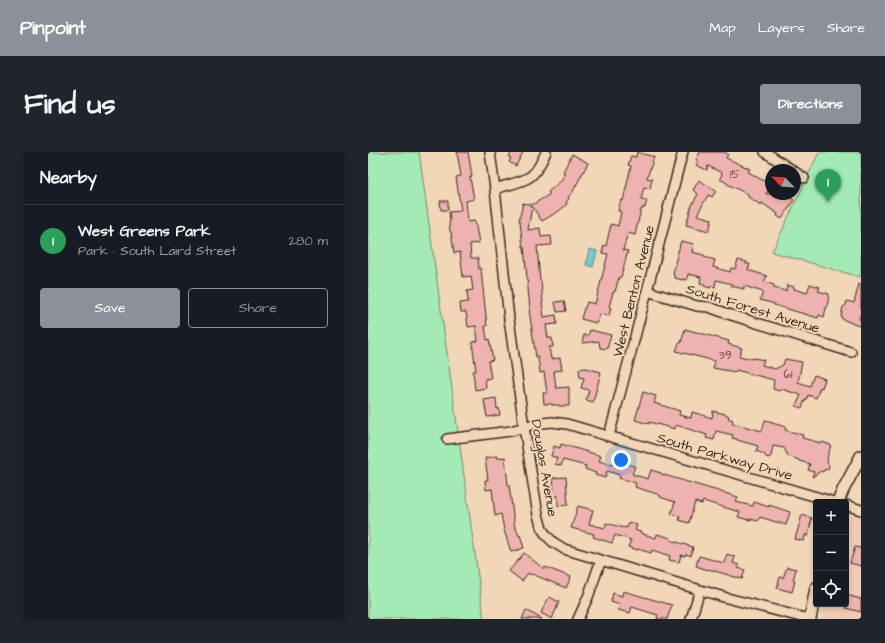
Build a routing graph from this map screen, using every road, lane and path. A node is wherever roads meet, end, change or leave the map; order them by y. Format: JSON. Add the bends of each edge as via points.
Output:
{"nodes":[{"id":1,"x":490,"y":152,"type":"edge"},
{"id":2,"x":546,"y":152,"type":"edge"},
{"id":3,"x":684,"y":152,"type":"edge"},
{"id":4,"x":766,"y":152,"type":"edge"},
{"id":5,"x":783,"y":164,"type":"edge"},
{"id":6,"x":801,"y":176,"type":"edge"},
{"id":7,"x":804,"y":178,"type":"dead end"},
{"id":8,"x":495,"y":189,"type":"junction"},
{"id":9,"x":647,"y":291,"type":"junction"},
{"id":10,"x":851,"y":352,"type":"dead end"},
{"id":11,"x":524,"y":427,"type":"junction"},
{"id":12,"x":609,"y":436,"type":"junction"},
{"id":13,"x":448,"y":439,"type":"dead end"},
{"id":14,"x":861,"y":456,"type":"edge"},
{"id":15,"x":824,"y":499,"type":"edge"},
{"id":16,"x":839,"y":499,"type":"edge"},
{"id":17,"x":849,"y":506,"type":"edge"},
{"id":18,"x":861,"y":510,"type":"edge"},
{"id":19,"x":601,"y":560,"type":"junction"},
{"id":20,"x":700,"y":590,"type":"junction"},
{"id":21,"x":813,"y":604,"type":"edge"},
{"id":22,"x":578,"y":619,"type":"edge"},
{"id":23,"x":691,"y":619,"type":"edge"},
{"id":24,"x":810,"y":619,"type":"edge"}],
"edges":[{"from":1,"to":8,"type":"street","name":"Douglas Avenue"},
{"from":2,"to":8,"type":"street","via":[[533,175]]},
{"from":3,"to":9,"type":"street","name":"West Benton Avenue"},
{"from":4,"to":5,"type":"street"},
{"from":6,"to":7,"type":"street"},
{"from":8,"to":11,"type":"street","name":"Douglas Avenue"},
{"from":9,"to":10,"type":"street","name":"South Forest Avenue","via":[[697,306],[709,307]]},
{"from":9,"to":12,"type":"street","name":"West Benton Avenue"},
{"from":11,"to":12,"type":"street","name":"South Parkway Drive","via":[[552,422]]},
{"from":11,"to":13,"type":"street","name":"South Parkway Drive"},
{"from":11,"to":19,"type":"street","name":"Douglas Avenue","via":[[542,529],[560,546]]},
{"from":12,"to":15,"type":"street","name":"South Parkway Drive"},
{"from":14,"to":16,"type":"street"},
{"from":17,"to":18,"type":"street"},
{"from":19,"to":20,"type":"street","name":"Douglas Avenue"},
{"from":19,"to":22,"type":"street"},
{"from":20,"to":23,"type":"street"},
{"from":20,"to":24,"type":"street","name":"Douglas Avenue"},
{"from":21,"to":24,"type":"street"}]}
